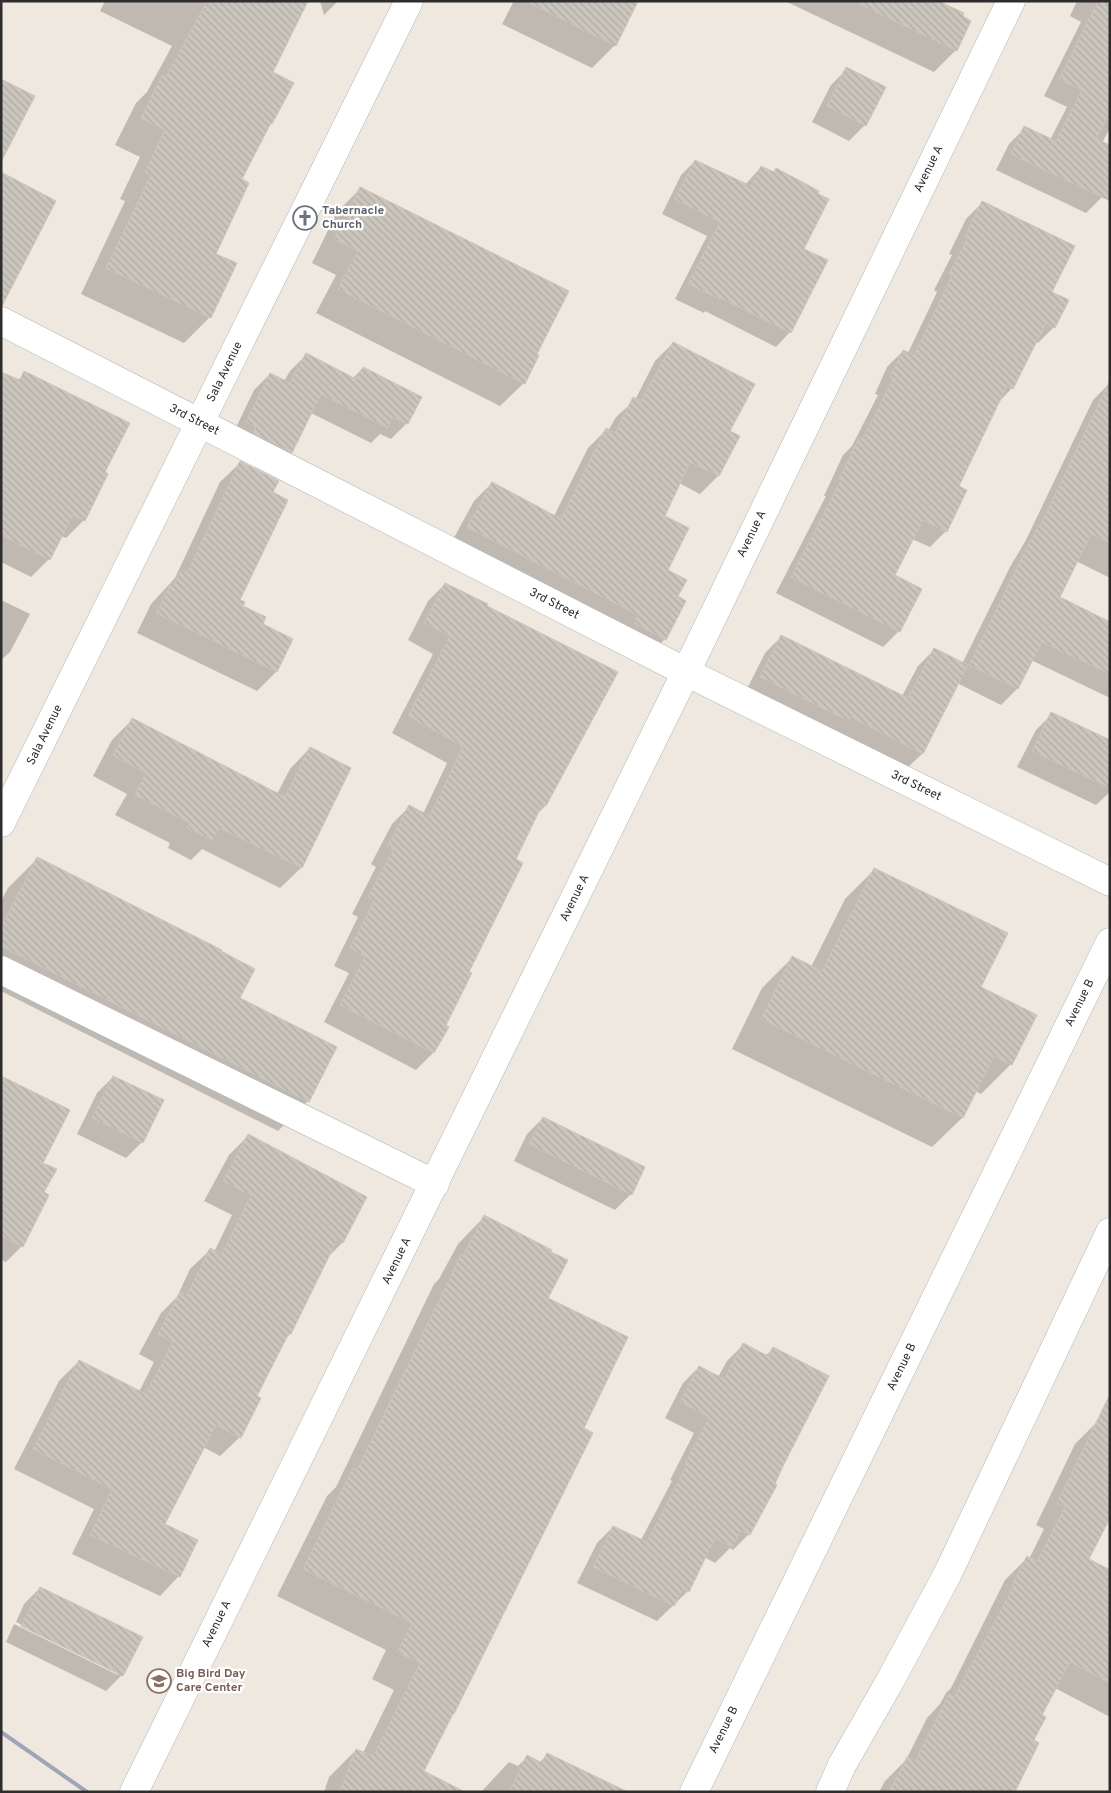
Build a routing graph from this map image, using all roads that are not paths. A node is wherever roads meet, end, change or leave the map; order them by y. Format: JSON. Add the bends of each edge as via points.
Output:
{"nodes":[{"id":1,"x":409,"y":1,"type":"edge"},
{"id":2,"x":1011,"y":1,"type":"edge"},
{"id":3,"x":1,"y":320,"type":"edge"},
{"id":4,"x":199,"y":423,"type":"junction"},
{"id":5,"x":686,"y":672,"type":"junction"},
{"id":6,"x":1,"y":823,"type":"edge"},
{"id":7,"x":1110,"y":882,"type":"edge"},
{"id":8,"x":1110,"y":942,"type":"edge"},
{"id":9,"x":1,"y":970,"type":"edge"},
{"id":10,"x":435,"y":1184,"type":"junction"},
{"id":11,"x":1110,"y":1232,"type":"edge"},
{"id":12,"x":134,"y":1792,"type":"edge"},
{"id":13,"x":694,"y":1792,"type":"edge"},
{"id":14,"x":830,"y":1792,"type":"edge"}],
"edges":[{"from":1,"to":4,"type":"street","name":"Sala Avenue"},
{"from":2,"to":5,"type":"street","name":"Avenue A"},
{"from":3,"to":4,"type":"street","name":"3rd Street"},
{"from":4,"to":5,"type":"street","name":"3rd Street"},
{"from":4,"to":6,"type":"street","name":"Sala Avenue"},
{"from":5,"to":7,"type":"street","name":"3rd Street"},
{"from":5,"to":10,"type":"street","name":"Avenue A"},
{"from":8,"to":13,"type":"street","name":"Avenue B"},
{"from":9,"to":10,"type":"street"},
{"from":10,"to":12,"type":"street","name":"Avenue A"},
{"from":11,"to":14,"type":"street","via":[[947,1575]]}]}
